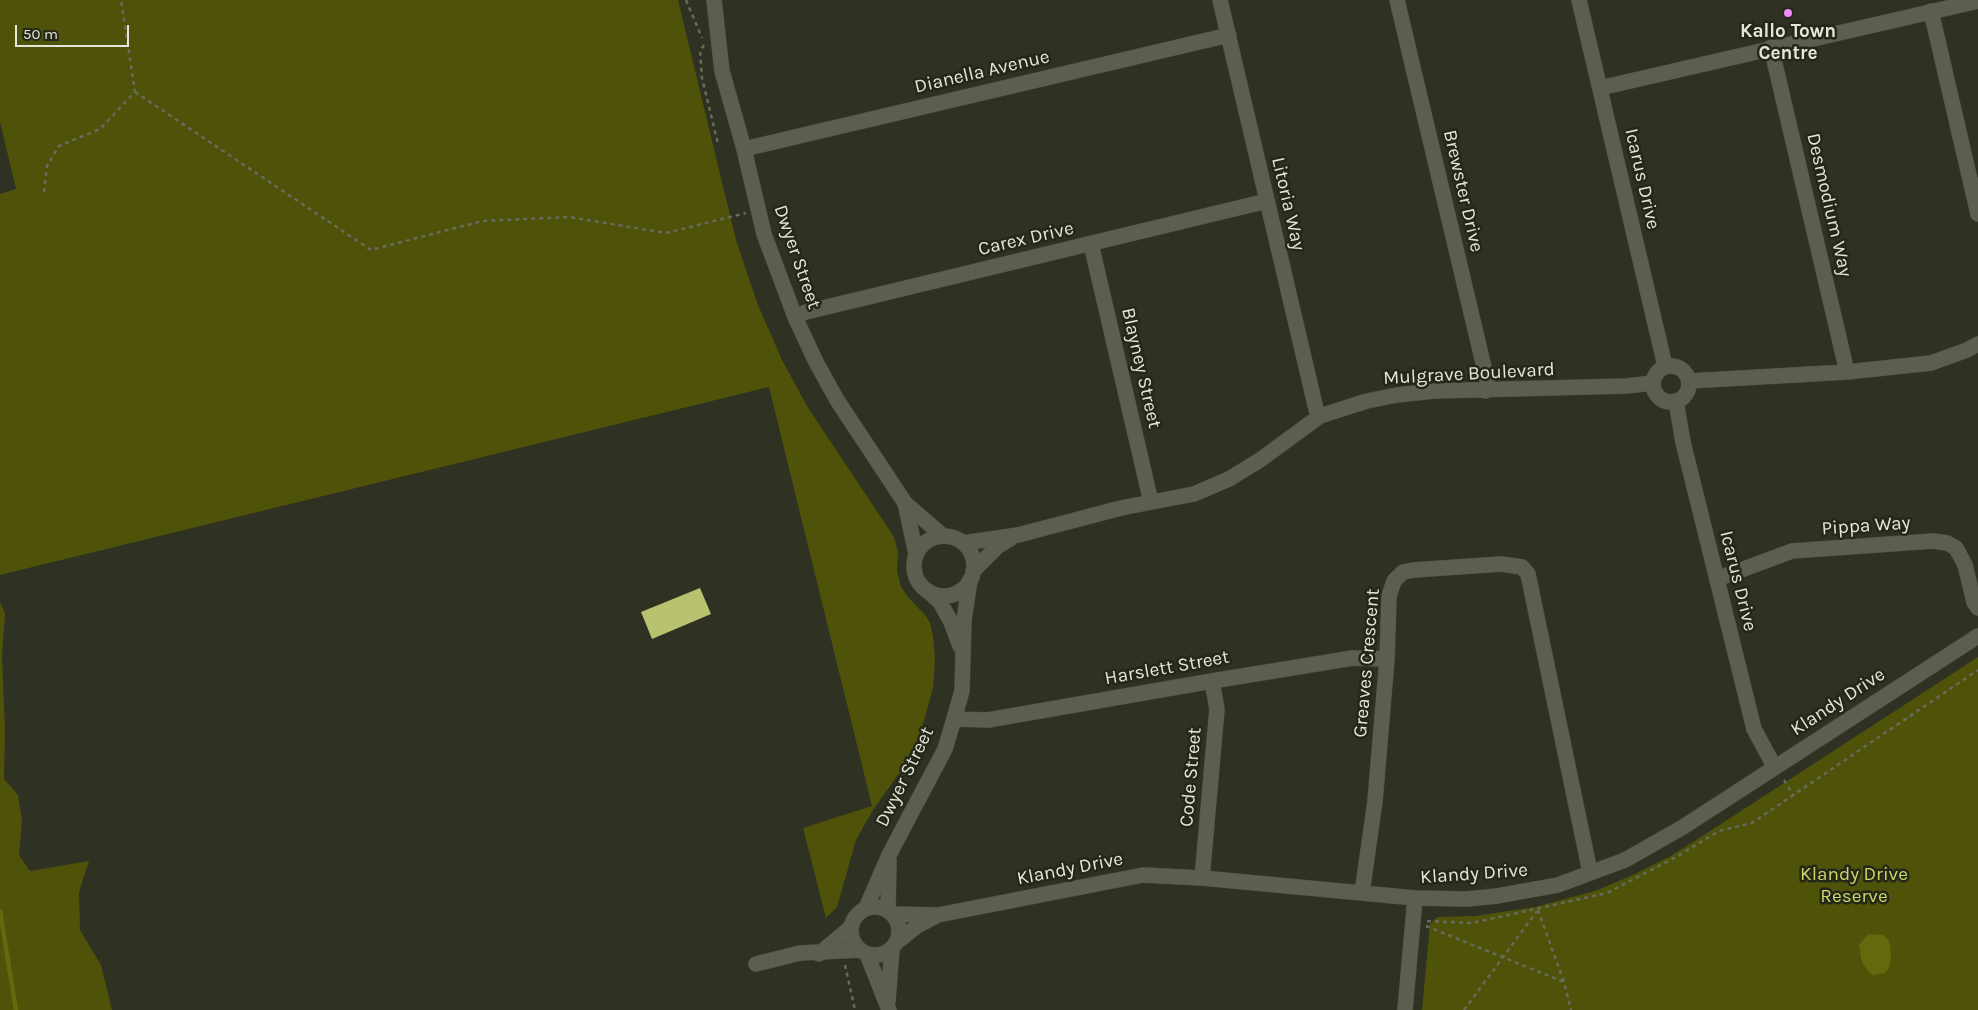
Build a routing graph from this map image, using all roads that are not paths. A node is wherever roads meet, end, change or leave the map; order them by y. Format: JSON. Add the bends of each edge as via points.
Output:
{"nodes":[{"id":1,"x":714,"y":0,"type":"edge"},
{"id":2,"x":1220,"y":0,"type":"edge"},
{"id":3,"x":1397,"y":0,"type":"edge"},
{"id":4,"x":1579,"y":0,"type":"edge"},
{"id":5,"x":1978,"y":1,"type":"edge"},
{"id":6,"x":1931,"y":11,"type":"junction"},
{"id":7,"x":1229,"y":35,"type":"junction"},
{"id":8,"x":1771,"y":47,"type":"junction"},
{"id":9,"x":1600,"y":88,"type":"junction"},
{"id":10,"x":744,"y":149,"type":"junction"},
{"id":11,"x":1267,"y":201,"type":"junction"},
{"id":12,"x":1978,"y":214,"type":"edge"},
{"id":13,"x":1091,"y":244,"type":"junction"},
{"id":14,"x":795,"y":317,"type":"junction"},
{"id":15,"x":1978,"y":344,"type":"edge"},
{"id":16,"x":1666,"y":366,"type":"junction"},
{"id":17,"x":1847,"y":372,"type":"junction"},
{"id":18,"x":1689,"y":381,"type":"junction"},
{"id":19,"x":1653,"y":383,"type":"junction"},
{"id":20,"x":1486,"y":391,"type":"junction"},
{"id":21,"x":1676,"y":401,"type":"junction"},
{"id":22,"x":1320,"y":416,"type":"junction"},
{"id":23,"x":1151,"y":502,"type":"junction"},
{"id":24,"x":905,"y":503,"type":"junction"},
{"id":25,"x":1018,"y":535,"type":"junction"},
{"id":26,"x":943,"y":536,"type":"junction"},
{"id":27,"x":963,"y":543,"type":"junction"},
{"id":28,"x":916,"y":554,"type":"junction"},
{"id":29,"x":972,"y":576,"type":"junction"},
{"id":30,"x":1717,"y":579,"type":"junction"},
{"id":31,"x":929,"y":592,"type":"junction"},
{"id":32,"x":1978,"y":608,"type":"edge"},
{"id":33,"x":1978,"y":636,"type":"edge"},
{"id":34,"x":963,"y":656,"type":"junction"},
{"id":35,"x":1387,"y":660,"type":"junction"},
{"id":36,"x":1212,"y":681,"type":"junction"},
{"id":37,"x":954,"y":719,"type":"junction"},
{"id":38,"x":1774,"y":766,"type":"junction"},
{"id":39,"x":889,"y":855,"type":"junction"},
{"id":40,"x":1590,"y":872,"type":"junction"},
{"id":41,"x":1202,"y":878,"type":"junction"},
{"id":42,"x":1362,"y":893,"type":"junction"},
{"id":43,"x":1415,"y":898,"type":"junction"},
{"id":44,"x":866,"y":908,"type":"junction"},
{"id":45,"x":891,"y":912,"type":"junction"},
{"id":46,"x":938,"y":915,"type":"junction"},
{"id":47,"x":851,"y":928,"type":"junction"},
{"id":48,"x":895,"y":946,"type":"junction"},
{"id":49,"x":863,"y":952,"type":"junction"},
{"id":50,"x":819,"y":954,"type":"junction"},
{"id":51,"x":756,"y":964,"type":"dead end"},
{"id":52,"x":888,"y":1006,"type":"edge"},
{"id":53,"x":1405,"y":1010,"type":"edge"}],
"edges":[{"from":1,"to":10,"type":"street","name":"Dwyer Street","via":[[722,72]]},
{"from":2,"to":7,"type":"street","name":"Litoria Way"},
{"from":3,"to":20,"type":"street","name":"Brewster Drive","via":[[1488,384]]},
{"from":4,"to":9,"type":"street","name":"Icarus Drive"},
{"from":5,"to":6,"type":"street"},
{"from":6,"to":8,"type":"street"},
{"from":6,"to":12,"type":"street"},
{"from":7,"to":10,"type":"street","name":"Dianella Avenue"},
{"from":7,"to":11,"type":"street","name":"Litoria Way"},
{"from":8,"to":9,"type":"street"},
{"from":8,"to":17,"type":"street","name":"Desmodium Way"},
{"from":9,"to":16,"type":"street","name":"Icarus Drive"},
{"from":10,"to":14,"type":"street","name":"Dwyer Street","via":[[764,234]]},
{"from":11,"to":13,"type":"street","name":"Carex Drive"},
{"from":11,"to":22,"type":"street","name":"Litoria Way"},
{"from":13,"to":14,"type":"street","name":"Carex Drive"},
{"from":13,"to":23,"type":"street","name":"Blayney Street"},
{"from":14,"to":24,"type":"street","name":"Dwyer Street","via":[[837,400]]},
{"from":15,"to":17,"type":"street","via":[[1931,362]]},
{"from":16,"to":18,"type":"street","via":[[1681,369]]},
{"from":16,"to":19,"type":"street","via":[[1656,373]]},
{"from":17,"to":18,"type":"street"},
{"from":18,"to":21,"type":"street","via":[[1686,393]]},
{"from":19,"to":20,"type":"street","name":"Mulgrave Boulevard"},
{"from":19,"to":21,"type":"street","via":[[1660,398]]},
{"from":20,"to":22,"type":"street","name":"Mulgrave Boulevard","via":[[1397,395]]},
{"from":21,"to":30,"type":"street","name":"Icarus Drive"},
{"from":22,"to":23,"type":"street","name":"Mulgrave Boulevard","via":[[1229,479],[1194,494]]},
{"from":23,"to":25,"type":"street","name":"Mulgrave Boulevard"},
{"from":24,"to":26,"type":"street","name":"Dwyer Street"},
{"from":24,"to":28,"type":"street","name":"Dwyer Street"},
{"from":25,"to":27,"type":"street","name":"Mulgrave Boulevard"},
{"from":25,"to":29,"type":"street","name":"Mulgrave Boulevard","via":[[998,546]]},
{"from":26,"to":27,"type":"street"},
{"from":26,"to":28,"type":"street","via":[[927,541]]},
{"from":27,"to":29,"type":"street","via":[[972,556]]},
{"from":28,"to":31,"type":"street","via":[[914,572],[919,584]]},
{"from":29,"to":31,"type":"street","via":[[960,592],[952,595]]},
{"from":29,"to":34,"type":"street","name":"Dwyer Street","via":[[964,620]]},
{"from":30,"to":32,"type":"street","name":"Pippa Way","via":[[1792,551],[1933,541],[1956,548],[1965,565]]},
{"from":30,"to":38,"type":"street","name":"Icarus Drive","via":[[1754,729]]},
{"from":31,"to":34,"type":"street","name":"Dwyer Street","via":[[940,602],[951,622]]},
{"from":33,"to":38,"type":"street","name":"Klandy Drive"},
{"from":34,"to":37,"type":"street","name":"Dwyer Street","via":[[962,691]]},
{"from":35,"to":36,"type":"street","name":"Harslett Street","via":[[1353,658]]},
{"from":35,"to":40,"type":"street","name":"Greaves Crescent","via":[[1389,596],[1394,580],[1402,572],[1501,564],[1522,567],[1531,586]]},
{"from":35,"to":42,"type":"street","name":"Greaves Crescent"},
{"from":36,"to":37,"type":"street","name":"Harslett Street","via":[[988,720]]},
{"from":36,"to":41,"type":"street","name":"Code Street","via":[[1217,710]]},
{"from":37,"to":39,"type":"street","name":"Dwyer Street","via":[[945,749]]},
{"from":38,"to":40,"type":"street","name":"Klandy Drive","via":[[1683,827],[1625,860]]},
{"from":39,"to":44,"type":"street","name":"Dwyer Street"},
{"from":39,"to":45,"type":"street","name":"Dwyer Street"},
{"from":40,"to":43,"type":"street","name":"Klandy Drive","via":[[1558,885],[1524,893],[1467,899]]},
{"from":41,"to":42,"type":"street","name":"Klandy Drive"},
{"from":41,"to":46,"type":"street","name":"Klandy Drive","via":[[1143,875]]},
{"from":42,"to":43,"type":"street","name":"Klandy Drive"},
{"from":43,"to":53,"type":"street"},
{"from":44,"to":45,"type":"street","via":[[877,906]]},
{"from":44,"to":47,"type":"street","via":[[856,916]]},
{"from":45,"to":46,"type":"street","name":"Klandy Drive"},
{"from":45,"to":48,"type":"street","via":[[900,928]]},
{"from":46,"to":48,"type":"street","name":"Klandy Drive","via":[[917,926]]},
{"from":47,"to":49,"type":"street","via":[[852,940]]},
{"from":47,"to":50,"type":"street"},
{"from":48,"to":49,"type":"street","via":[[880,955]]},
{"from":48,"to":52,"type":"street"},
{"from":49,"to":50,"type":"street"},
{"from":49,"to":52,"type":"street"},
{"from":50,"to":51,"type":"street","via":[[800,953]]}]}
